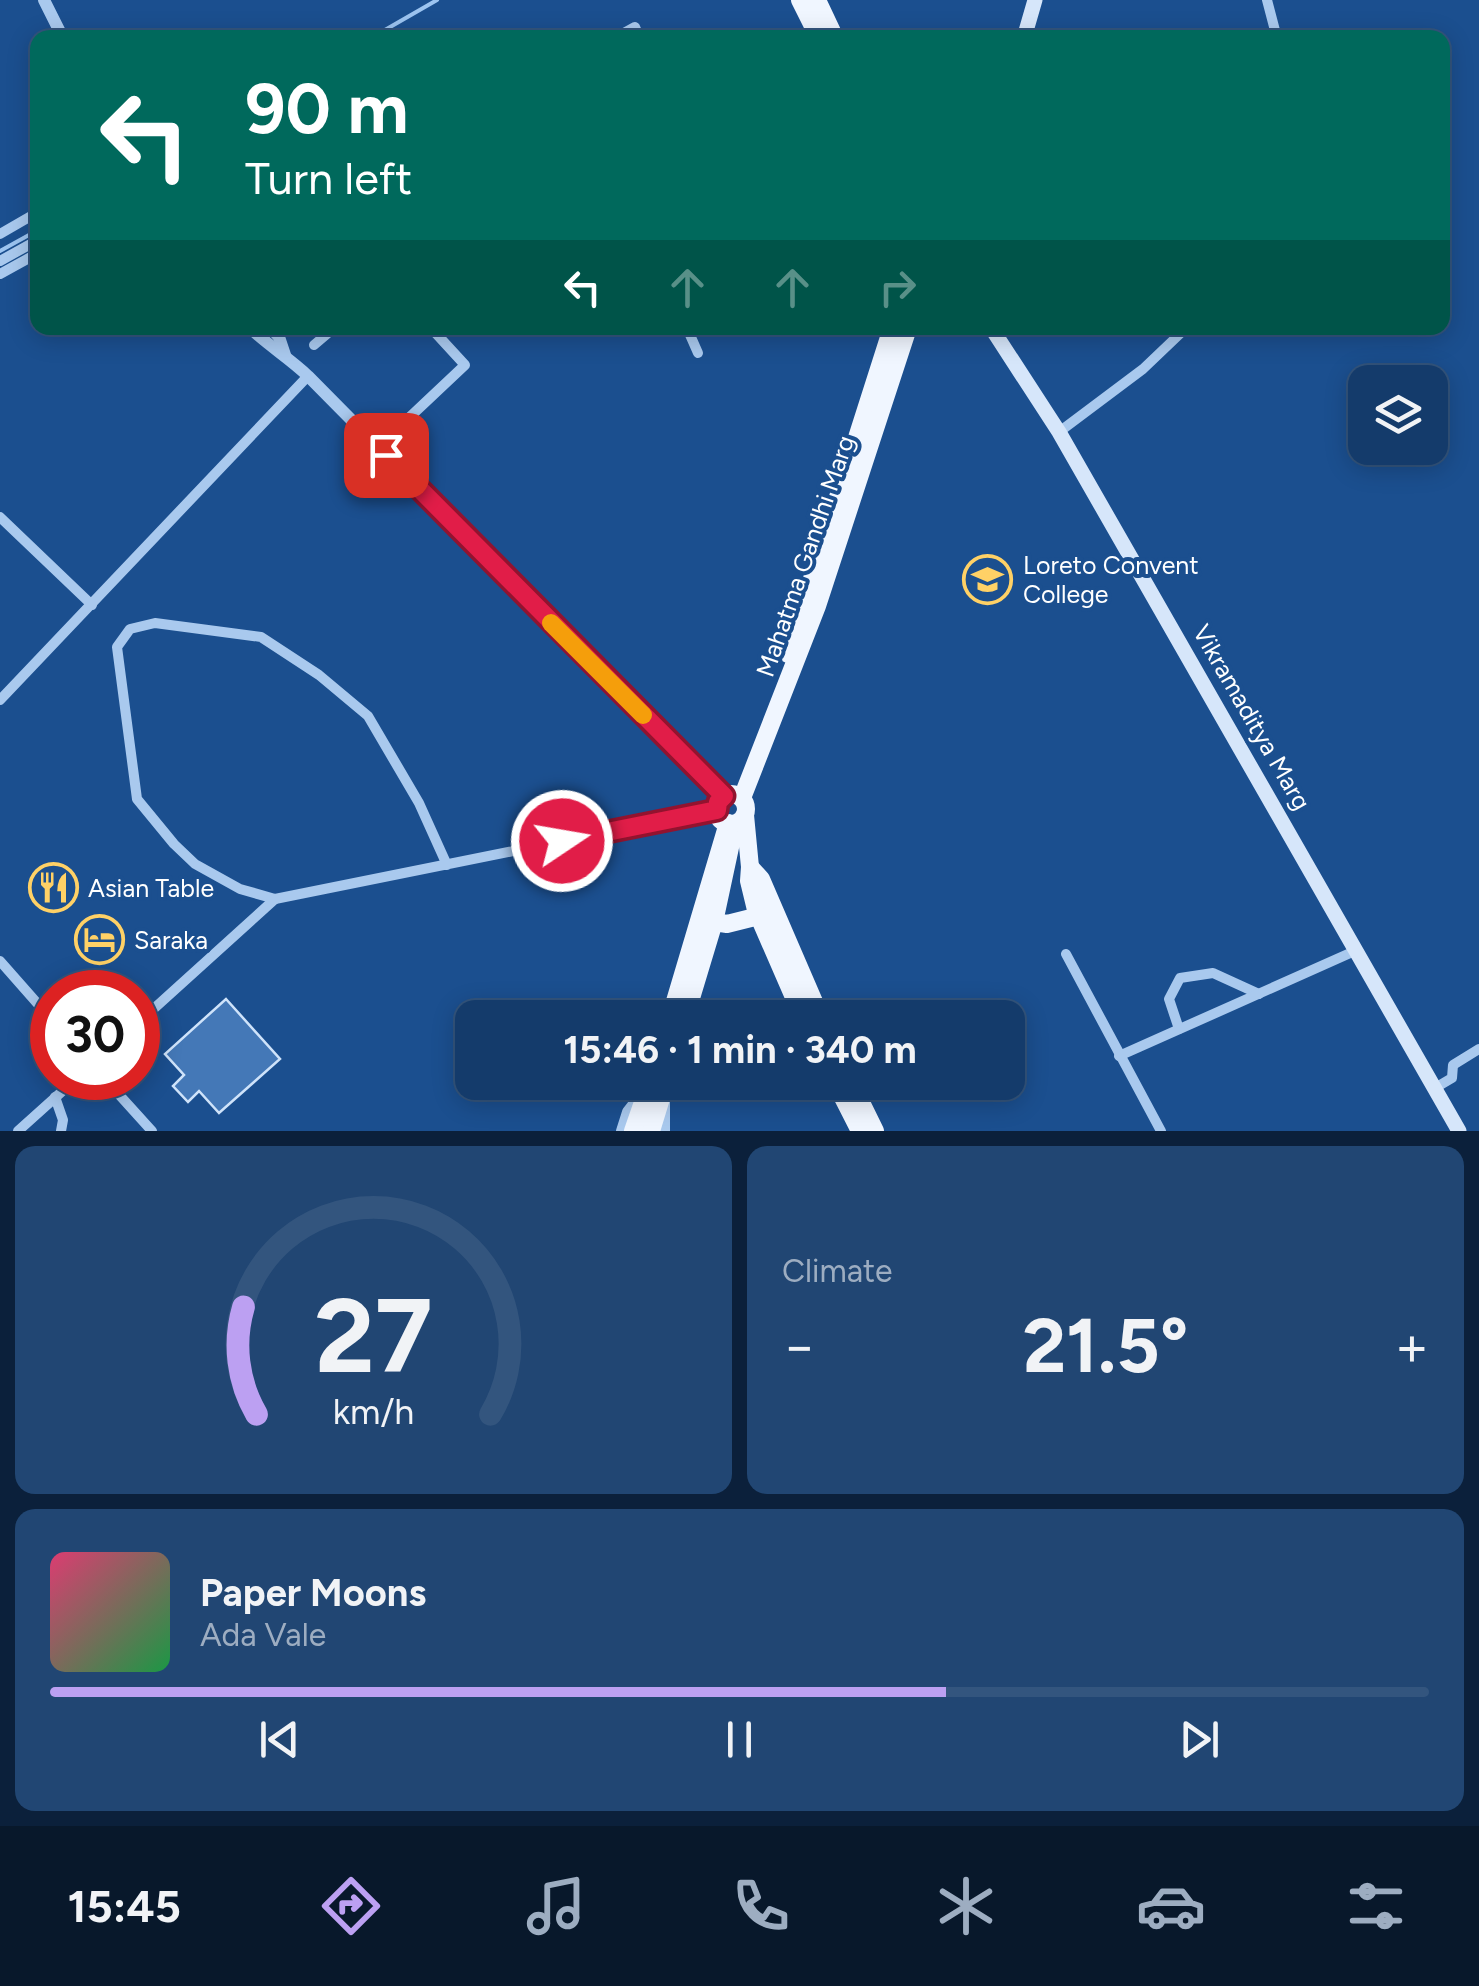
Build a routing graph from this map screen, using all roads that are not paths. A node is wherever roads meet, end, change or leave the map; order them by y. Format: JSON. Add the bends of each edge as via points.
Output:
{"nodes":[{"id":1,"x":44,"y":0,"type":"edge"},
{"id":2,"x":800,"y":0,"type":"edge"},
{"id":3,"x":817,"y":0,"type":"edge"},
{"id":4,"x":1035,"y":0,"type":"edge"},
{"id":5,"x":1267,"y":0,"type":"edge"},
{"id":6,"x":59,"y":30,"type":"edge"},
{"id":7,"x":816,"y":30,"type":"edge"},
{"id":8,"x":831,"y":30,"type":"edge"},
{"id":9,"x":1026,"y":30,"type":"edge"},
{"id":10,"x":1275,"y":30,"type":"edge"},
{"id":11,"x":30,"y":217,"type":"edge"},
{"id":12,"x":0,"y":234,"type":"edge"},
{"id":13,"x":30,"y":245,"type":"edge"},
{"id":14,"x":30,"y":257,"type":"edge"},
{"id":15,"x":0,"y":262,"type":"edge"},
{"id":16,"x":0,"y":274,"type":"edge"},
{"id":17,"x":257,"y":335,"type":"edge"},
{"id":18,"x":278,"y":335,"type":"edge"},
{"id":19,"x":326,"y":335,"type":"edge"},
{"id":20,"x":438,"y":335,"type":"edge"},
{"id":21,"x":691,"y":335,"type":"edge"},
{"id":22,"x":878,"y":335,"type":"edge"},
{"id":23,"x":890,"y":335,"type":"edge"},
{"id":24,"x":906,"y":335,"type":"edge"},
{"id":25,"x":997,"y":335,"type":"edge"},
{"id":26,"x":1178,"y":335,"type":"edge"},
{"id":27,"x":314,"y":345,"type":"dead end"},
{"id":28,"x":698,"y":352,"type":"dead end"},
{"id":29,"x":285,"y":355,"type":"junction"},
{"id":30,"x":880,"y":368,"type":"junction"},
{"id":31,"x":308,"y":376,"type":"junction"},
{"id":32,"x":396,"y":430,"type":"dead end"},
{"id":33,"x":1058,"y":432,"type":"junction"},
{"id":34,"x":0,"y":517,"type":"edge"},
{"id":35,"x":92,"y":605,"type":"junction"},
{"id":36,"x":0,"y":700,"type":"edge"},
{"id":37,"x":732,"y":809,"type":"junction"},
{"id":38,"x":446,"y":865,"type":"junction"},
{"id":39,"x":750,"y":867,"type":"junction"},
{"id":40,"x":275,"y":899,"type":"junction"},
{"id":41,"x":759,"y":916,"type":"junction"},
{"id":42,"x":714,"y":922,"type":"junction"},
{"id":43,"x":1357,"y":950,"type":"junction"},
{"id":44,"x":1066,"y":954,"type":"dead end"},
{"id":45,"x":0,"y":961,"type":"edge"},
{"id":46,"x":1259,"y":994,"type":"junction"},
{"id":47,"x":30,"y":995,"type":"edge"},
{"id":48,"x":675,"y":1000,"type":"edge"},
{"id":49,"x":690,"y":1000,"type":"edge"},
{"id":50,"x":795,"y":1000,"type":"edge"},
{"id":51,"x":813,"y":1000,"type":"edge"},
{"id":52,"x":160,"y":1002,"type":"edge"},
{"id":53,"x":1179,"y":1029,"type":"junction"},
{"id":54,"x":1479,"y":1049,"type":"edge"},
{"id":55,"x":1119,"y":1056,"type":"junction"},
{"id":56,"x":1435,"y":1088,"type":"junction"},
{"id":57,"x":53,"y":1100,"type":"edge"},
{"id":58,"x":57,"y":1100,"type":"edge"},
{"id":59,"x":124,"y":1100,"type":"edge"},
{"id":60,"x":641,"y":1100,"type":"edge"},
{"id":61,"x":654,"y":1100,"type":"edge"},
{"id":62,"x":654,"y":1100,"type":"edge"},
{"id":63,"x":845,"y":1100,"type":"edge"},
{"id":64,"x":860,"y":1100,"type":"edge"},
{"id":65,"x":648,"y":1126,"type":"edge"},
{"id":66,"x":18,"y":1131,"type":"edge"},
{"id":67,"x":61,"y":1131,"type":"edge"},
{"id":68,"x":152,"y":1131,"type":"edge"},
{"id":69,"x":622,"y":1131,"type":"edge"},
{"id":70,"x":860,"y":1131,"type":"edge"},
{"id":71,"x":875,"y":1131,"type":"edge"},
{"id":72,"x":1161,"y":1131,"type":"edge"},
{"id":73,"x":1459,"y":1131,"type":"edge"}],
"edges":[{"from":1,"to":6,"type":"street"},
{"from":2,"to":7,"type":"main road"},
{"from":3,"to":8,"type":"main road"},
{"from":4,"to":9,"type":"main road"},
{"from":5,"to":10,"type":"street"},
{"from":11,"to":12,"type":"street"},
{"from":13,"to":15,"type":"street"},
{"from":14,"to":16,"type":"street"},
{"from":17,"to":29,"type":"street"},
{"from":18,"to":29,"type":"street"},
{"from":19,"to":27,"type":"street"},
{"from":20,"to":32,"type":"street","via":[[466,365]]},
{"from":21,"to":28,"type":"street"},
{"from":22,"to":30,"type":"main road"},
{"from":23,"to":30,"type":"main road","name":"Mahatma Gandhi Marg"},
{"from":24,"to":37,"type":"main road","name":"Mahatma Gandhi Marg","via":[[818,606]]},
{"from":25,"to":33,"type":"main road","name":"Vikramaditya Marg"},
{"from":26,"to":33,"type":"street"},
{"from":29,"to":31,"type":"street"},
{"from":30,"to":37,"type":"main road","name":"Mahatma Gandhi Marg"},
{"from":31,"to":35,"type":"street"},
{"from":31,"to":37,"type":"street"},
{"from":33,"to":43,"type":"main road","name":"Vikramaditya Marg"},
{"from":34,"to":35,"type":"street"},
{"from":35,"to":36,"type":"street"},
{"from":37,"to":38,"type":"street"},
{"from":37,"to":39,"type":"main road"},
{"from":37,"to":42,"type":"main road","name":"Mahatma Gandhi Marg","via":[[728,867]]},
{"from":37,"to":48,"type":"main road","name":"Mahatma Gandhi Marg"},
{"from":38,"to":40,"type":"street"},
{"from":38,"to":40,"type":"street","via":[[368,716],[319,675],[261,637],[155,622],[130,630],[117,647],[138,799],[195,864]]},
{"from":39,"to":41,"type":"main road"},
{"from":39,"to":51,"type":"main road","via":[[761,878]]},
{"from":40,"to":52,"type":"street"},
{"from":41,"to":42,"type":"main road"},
{"from":41,"to":50,"type":"main road"},
{"from":42,"to":49,"type":"main road","name":"Mahatma Gandhi Marg"},
{"from":43,"to":46,"type":"street"},
{"from":43,"to":56,"type":"main road","name":"Vikramaditya Marg"},
{"from":44,"to":55,"type":"street"},
{"from":45,"to":47,"type":"street"},
{"from":46,"to":53,"type":"street"},
{"from":46,"to":53,"type":"street","via":[[1214,973],[1180,978],[1169,999]]},
{"from":53,"to":55,"type":"street"},
{"from":54,"to":56,"type":"street"},
{"from":55,"to":72,"type":"street"},
{"from":56,"to":73,"type":"main road","name":"Vikramaditya Marg"},
{"from":57,"to":66,"type":"street"},
{"from":58,"to":67,"type":"street"},
{"from":59,"to":68,"type":"street"},
{"from":60,"to":69,"type":"street"},
{"from":61,"to":65,"type":"main road"},
{"from":62,"to":65,"type":"street"},
{"from":63,"to":70,"type":"main road"},
{"from":64,"to":71,"type":"main road"}]}
